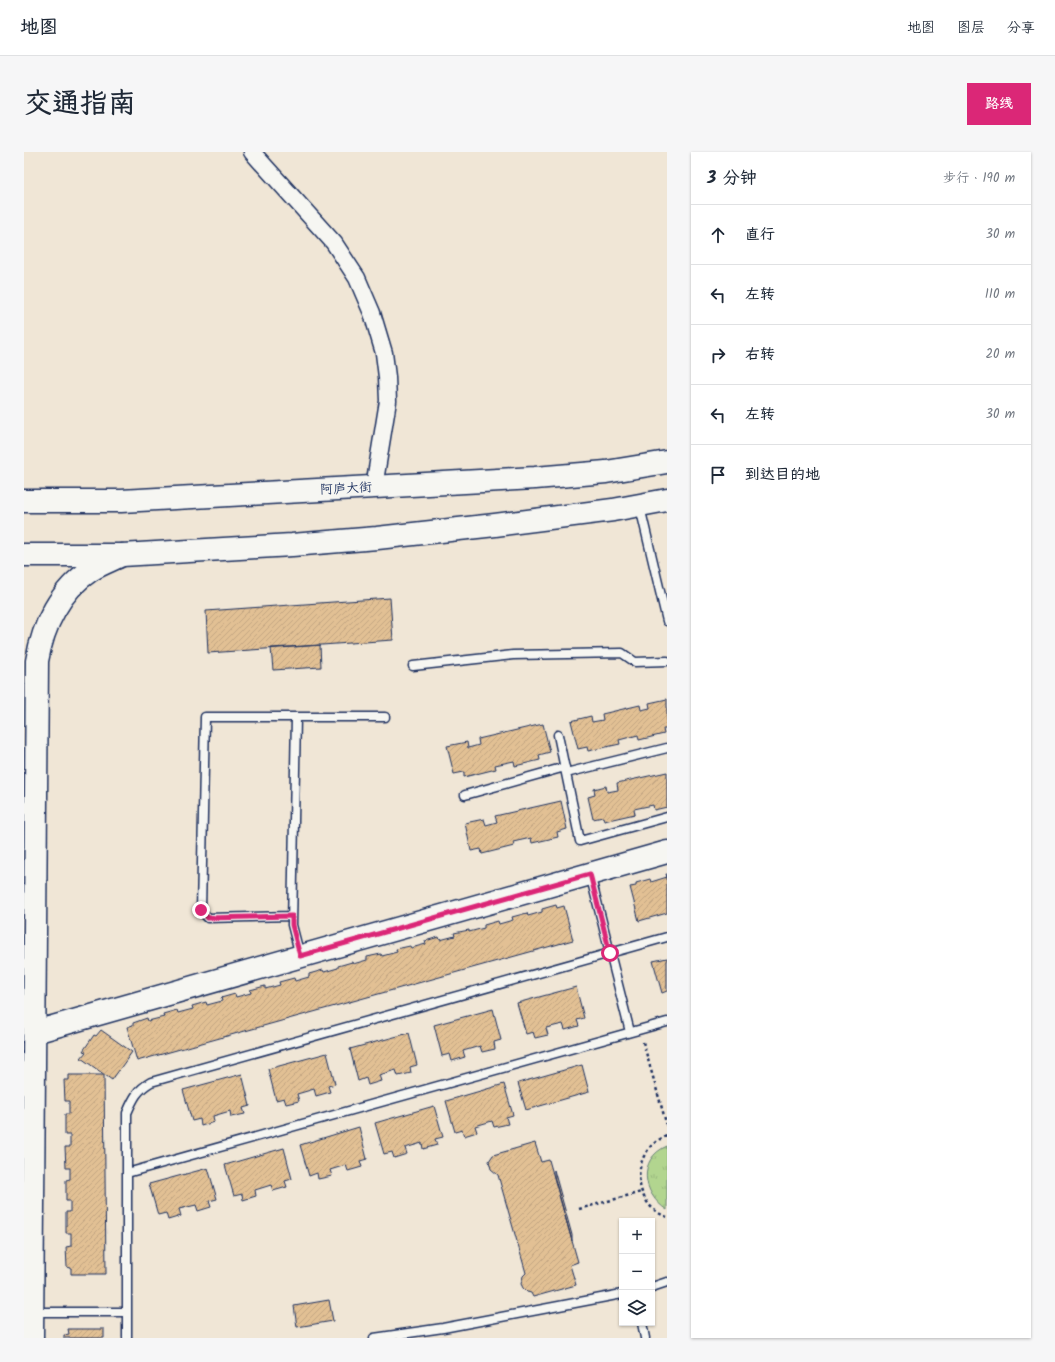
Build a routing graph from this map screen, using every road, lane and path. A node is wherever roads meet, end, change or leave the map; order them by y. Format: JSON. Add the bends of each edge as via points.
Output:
{"nodes":[{"id":1,"x":252,"y":152,"type":"edge"},
{"id":2,"x":667,"y":462,"type":"edge"},
{"id":3,"x":374,"y":487,"type":"junction"},
{"id":4,"x":667,"y":500,"type":"edge"},
{"id":5,"x":24,"y":501,"type":"edge"},
{"id":6,"x":640,"y":505,"type":"junction"},
{"id":7,"x":24,"y":555,"type":"edge"},
{"id":8,"x":122,"y":555,"type":"junction"},
{"id":9,"x":667,"y":621,"type":"edge"},
{"id":10,"x":667,"y":661,"type":"edge"},
{"id":11,"x":413,"y":666,"type":"dead end"},
{"id":12,"x":296,"y":717,"type":"junction"},
{"id":13,"x":385,"y":717,"type":"dead end"},
{"id":14,"x":558,"y":735,"type":"dead end"},
{"id":15,"x":667,"y":748,"type":"edge"},
{"id":16,"x":565,"y":770,"type":"junction"},
{"id":17,"x":465,"y":795,"type":"dead end"},
{"id":18,"x":667,"y":816,"type":"edge"},
{"id":19,"x":667,"y":852,"type":"edge"},
{"id":20,"x":590,"y":874,"type":"junction"},
{"id":21,"x":292,"y":916,"type":"junction"},
{"id":22,"x":667,"y":937,"type":"edge"},
{"id":23,"x":610,"y":953,"type":"junction"},
{"id":24,"x":300,"y":956,"type":"junction"},
{"id":25,"x":667,"y":1022,"type":"edge"},
{"id":26,"x":640,"y":1030,"type":"junction"},
{"id":27,"x":34,"y":1032,"type":"junction"},
{"id":28,"x":630,"y":1032,"type":"junction"},
{"id":29,"x":667,"y":1126,"type":"edge"},
{"id":30,"x":667,"y":1136,"type":"edge"},
{"id":31,"x":127,"y":1173,"type":"junction"},
{"id":32,"x":641,"y":1192,"type":"junction"},
{"id":33,"x":579,"y":1209,"type":"dead end"},
{"id":34,"x":667,"y":1217,"type":"edge"},
{"id":35,"x":667,"y":1282,"type":"edge"},
{"id":36,"x":655,"y":1285,"type":"edge"},
{"id":37,"x":619,"y":1295,"type":"edge"},
{"id":38,"x":32,"y":1312,"type":"junction"},
{"id":39,"x":127,"y":1312,"type":"junction"},
{"id":40,"x":643,"y":1326,"type":"edge"},
{"id":41,"x":32,"y":1338,"type":"edge"},
{"id":42,"x":127,"y":1338,"type":"edge"},
{"id":43,"x":374,"y":1338,"type":"edge"},
{"id":44,"x":645,"y":1338,"type":"edge"}],
"edges":[{"from":1,"to":3,"type":"street","via":[[334,243],[357,278],[372,312],[384,353],[388,401]]},
{"from":2,"to":3,"type":"main road","name":"阿庐大街","via":[[606,472],[536,478]]},
{"from":3,"to":5,"type":"main road","name":"阿庐大街","via":[[121,501]]},
{"from":4,"to":6,"type":"main road"},
{"from":6,"to":8,"type":"main road","via":[[377,538]]},
{"from":6,"to":9,"type":"lane"},
{"from":7,"to":8,"type":"main road"},
{"from":8,"to":27,"type":"main road","via":[[92,570],[68,591],[50,617],[37,661]]},
{"from":10,"to":11,"type":"lane","via":[[635,662],[622,653],[521,655]]},
{"from":12,"to":13,"type":"lane"},
{"from":12,"to":21,"type":"lane"},
{"from":12,"to":21,"type":"lane","via":[[205,717],[201,903],[201,910],[208,918]]},
{"from":14,"to":16,"type":"lane"},
{"from":15,"to":16,"type":"lane"},
{"from":16,"to":17,"type":"lane"},
{"from":16,"to":18,"type":"lane","via":[[580,841]]},
{"from":19,"to":20,"type":"main road"},
{"from":20,"to":23,"type":"lane"},
{"from":20,"to":24,"type":"main road"},
{"from":21,"to":24,"type":"lane"},
{"from":22,"to":23,"type":"lane"},
{"from":23,"to":28,"type":"lane"},
{"from":23,"to":31,"type":"lane","via":[[151,1082],[133,1098],[127,1113]]},
{"from":24,"to":27,"type":"main road"},
{"from":25,"to":26,"type":"lane"},
{"from":26,"to":28,"type":"lane"},
{"from":26,"to":29,"type":"path"},
{"from":27,"to":38,"type":"main road"},
{"from":28,"to":31,"type":"lane"},
{"from":30,"to":32,"type":"path","via":[[654,1144],[642,1161],[639,1171]]},
{"from":31,"to":39,"type":"lane"},
{"from":32,"to":33,"type":"path"},
{"from":32,"to":34,"type":"path","via":[[653,1209]]},
{"from":35,"to":36,"type":"lane"},
{"from":37,"to":43,"type":"lane","via":[[443,1328]]},
{"from":38,"to":39,"type":"lane"},
{"from":38,"to":41,"type":"main road"},
{"from":39,"to":42,"type":"lane"},
{"from":40,"to":44,"type":"lane"}]}
